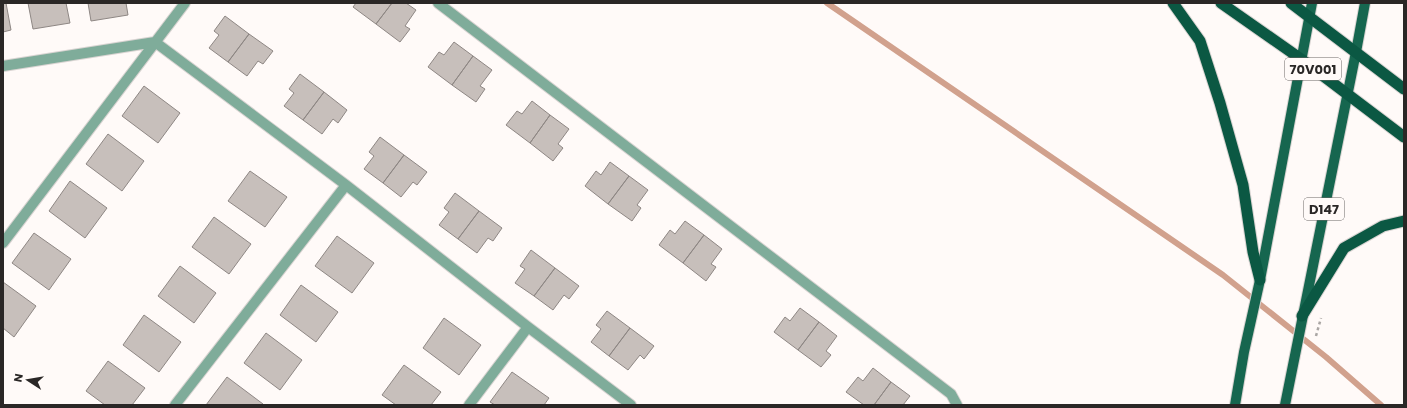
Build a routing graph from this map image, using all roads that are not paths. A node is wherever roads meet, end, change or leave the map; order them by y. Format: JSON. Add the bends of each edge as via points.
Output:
{"nodes":[{"id":1,"x":185,"y":3,"type":"edge"},
{"id":2,"x":438,"y":3,"type":"edge"},
{"id":3,"x":1173,"y":3,"type":"edge"},
{"id":4,"x":1221,"y":3,"type":"edge"},
{"id":5,"x":1291,"y":3,"type":"edge"},
{"id":6,"x":1312,"y":3,"type":"edge"},
{"id":7,"x":1365,"y":3,"type":"edge"},
{"id":8,"x":1309,"y":16,"type":"junction"},
{"id":9,"x":155,"y":42,"type":"junction"},
{"id":10,"x":1356,"y":52,"type":"junction"},
{"id":11,"x":1301,"y":59,"type":"junction"},
{"id":12,"x":3,"y":66,"type":"edge"},
{"id":13,"x":1404,"y":89,"type":"edge"},
{"id":14,"x":1347,"y":94,"type":"junction"},
{"id":15,"x":1404,"y":137,"type":"edge"},
{"id":16,"x":346,"y":186,"type":"junction"},
{"id":17,"x":1404,"y":221,"type":"edge"},
{"id":18,"x":3,"y":243,"type":"edge"},
{"id":19,"x":1259,"y":283,"type":"junction"},
{"id":20,"x":1302,"y":320,"type":"junction"},
{"id":21,"x":528,"y":327,"type":"junction"},
{"id":22,"x":175,"y":405,"type":"edge"},
{"id":23,"x":469,"y":405,"type":"edge"},
{"id":24,"x":631,"y":405,"type":"edge"},
{"id":25,"x":957,"y":405,"type":"edge"},
{"id":26,"x":1234,"y":405,"type":"edge"},
{"id":27,"x":1285,"y":405,"type":"edge"}],
"edges":[{"from":1,"to":9,"type":"street"},
{"from":2,"to":25,"type":"street","via":[[945,389]]},
{"from":3,"to":19,"type":"highway","via":[[1200,40],[1220,103],[1243,185]]},
{"from":4,"to":11,"type":"highway","number":"70V001"},
{"from":5,"to":8,"type":"highway","number":"70V001"},
{"from":6,"to":8,"type":"main road"},
{"from":7,"to":10,"type":"main road","number":"D147"},
{"from":8,"to":10,"type":"highway","number":"70V001"},
{"from":8,"to":11,"type":"main road"},
{"from":9,"to":12,"type":"street"},
{"from":9,"to":16,"type":"street"},
{"from":9,"to":18,"type":"street"},
{"from":10,"to":13,"type":"highway","number":"70V001"},
{"from":10,"to":14,"type":"main road","number":"D147"},
{"from":11,"to":14,"type":"highway","number":"70V001"},
{"from":11,"to":19,"type":"main road"},
{"from":14,"to":15,"type":"highway","number":"70V001"},
{"from":14,"to":20,"type":"main road","number":"D147"},
{"from":16,"to":21,"type":"street"},
{"from":16,"to":22,"type":"street"},
{"from":17,"to":20,"type":"highway","via":[[1383,226],[1344,248]]},
{"from":19,"to":26,"type":"main road"},
{"from":20,"to":27,"type":"main road","number":"D147"},
{"from":21,"to":23,"type":"street"},
{"from":21,"to":24,"type":"street"}]}
